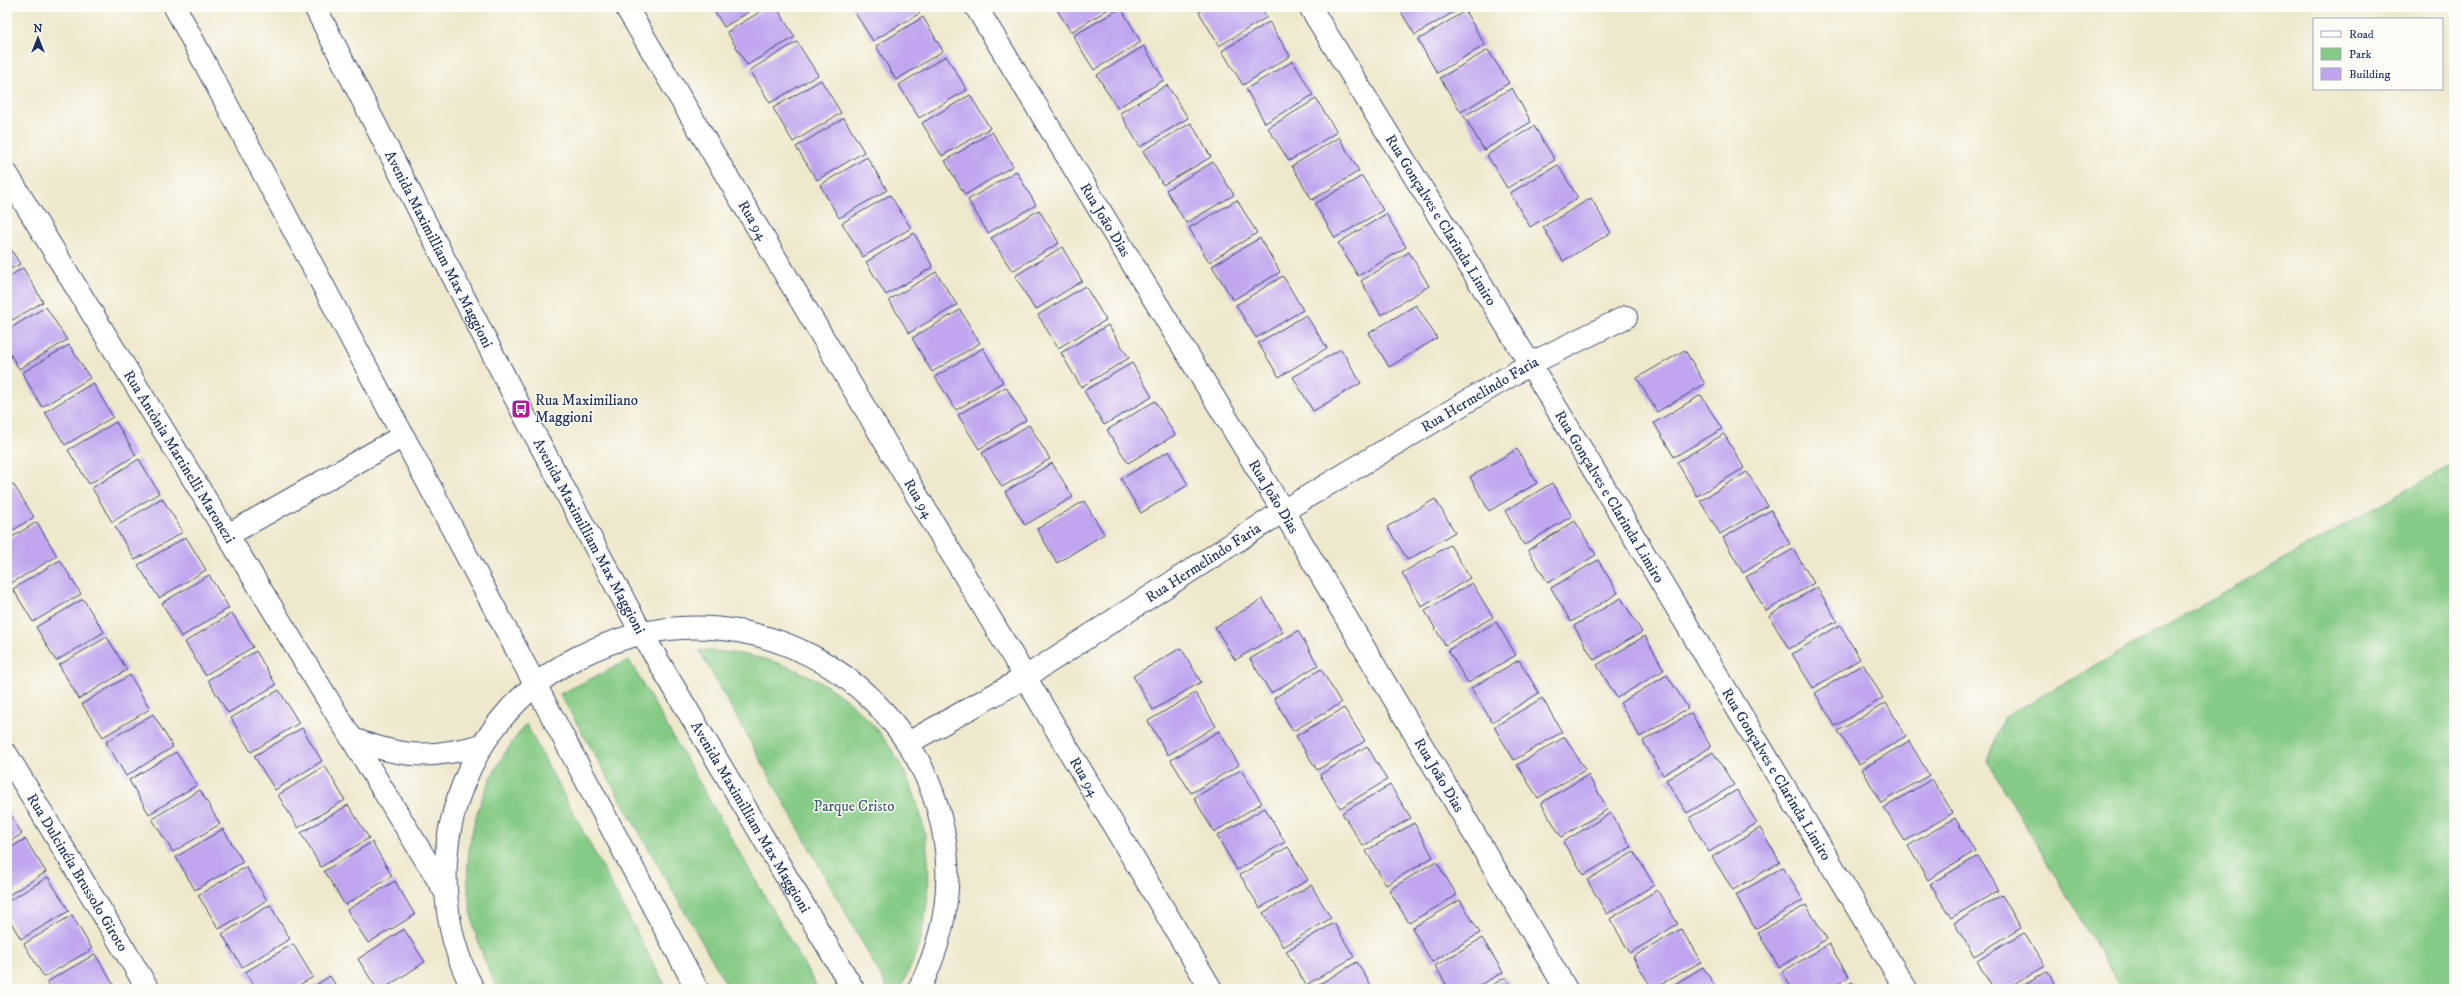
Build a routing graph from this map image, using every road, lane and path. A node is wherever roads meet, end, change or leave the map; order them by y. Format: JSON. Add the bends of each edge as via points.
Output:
{"nodes":[{"id":1,"x":174,"y":7,"type":"edge"},
{"id":2,"x":315,"y":7,"type":"edge"},
{"id":3,"x":626,"y":7,"type":"edge"},
{"id":4,"x":976,"y":7,"type":"edge"},
{"id":5,"x":1310,"y":7,"type":"edge"},
{"id":6,"x":7,"y":174,"type":"edge"},
{"id":7,"x":1626,"y":317,"type":"dead end"},
{"id":8,"x":1530,"y":364,"type":"junction"},
{"id":9,"x":403,"y":436,"type":"junction"},
{"id":10,"x":1283,"y":511,"type":"junction"},
{"id":11,"x":228,"y":535,"type":"junction"},
{"id":12,"x":641,"y":632,"type":"junction"},
{"id":13,"x":1024,"y":678,"type":"junction"},
{"id":14,"x":536,"y":684,"type":"junction"},
{"id":15,"x":353,"y":739,"type":"junction"},
{"id":16,"x":908,"y":743,"type":"junction"},
{"id":17,"x":482,"y":746,"type":"junction"},
{"id":18,"x":7,"y":755,"type":"edge"},
{"id":19,"x":446,"y":893,"type":"junction"},
{"id":20,"x":148,"y":989,"type":"edge"},
{"id":21,"x":473,"y":989,"type":"edge"},
{"id":22,"x":697,"y":989,"type":"edge"},
{"id":23,"x":853,"y":989,"type":"edge"},
{"id":24,"x":919,"y":989,"type":"edge"},
{"id":25,"x":1211,"y":989,"type":"edge"},
{"id":26,"x":1566,"y":989,"type":"edge"},
{"id":27,"x":1906,"y":989,"type":"edge"}],
"edges":[{"from":1,"to":9,"type":"street"},
{"from":2,"to":12,"type":"street","name":"Avenida Maximilliam Max Maggioni","via":[[521,409]]},
{"from":3,"to":13,"type":"street","name":"Rua 94"},
{"from":4,"to":10,"type":"street","name":"Rua João Dias"},
{"from":5,"to":8,"type":"street","name":"Rua Gonçalves e Clarinda Limiro"},
{"from":6,"to":11,"type":"street","name":"Rua Antônia Martinelli Maronezi"},
{"from":7,"to":8,"type":"street","name":"Rua Hermelindo Faria"},
{"from":8,"to":10,"type":"street","name":"Rua Hermelindo Faria"},
{"from":8,"to":27,"type":"street","name":"Rua Gonçalves e Clarinda Limiro"},
{"from":9,"to":11,"type":"street"},
{"from":9,"to":14,"type":"street"},
{"from":10,"to":13,"type":"street","name":"Rua Hermelindo Faria"},
{"from":10,"to":26,"type":"street","name":"Rua João Dias"},
{"from":11,"to":15,"type":"street","name":"Rua Antônia Martinelli Maronezi"},
{"from":12,"to":14,"type":"street","via":[[597,647],[565,663]]},
{"from":12,"to":16,"type":"street","via":[[673,627],[712,627],[751,633],[789,644],[824,662],[856,684],[884,711]]},
{"from":12,"to":23,"type":"street","name":"Avenida Maximilliam Max Maggioni"},
{"from":13,"to":16,"type":"street","name":"Rua Hermelindo Faria"},
{"from":13,"to":25,"type":"street","name":"Rua 94"},
{"from":14,"to":17,"type":"street","via":[[509,709]]},
{"from":14,"to":22,"type":"street"},
{"from":15,"to":17,"type":"street","via":[[384,751],[417,756],[450,754]]},
{"from":15,"to":19,"type":"street","name":"Rua Antônia Martinelli Maronezi"},
{"from":16,"to":24,"type":"street","via":[[926,777],[937,807],[946,853],[946,892],[941,931],[929,969]]},
{"from":17,"to":19,"type":"street","via":[[469,769],[456,802],[448,838]]},
{"from":18,"to":20,"type":"street","name":"Rua Dulcinéia Brussolo Giroto"},
{"from":19,"to":21,"type":"street","via":[[454,944]]}]}
